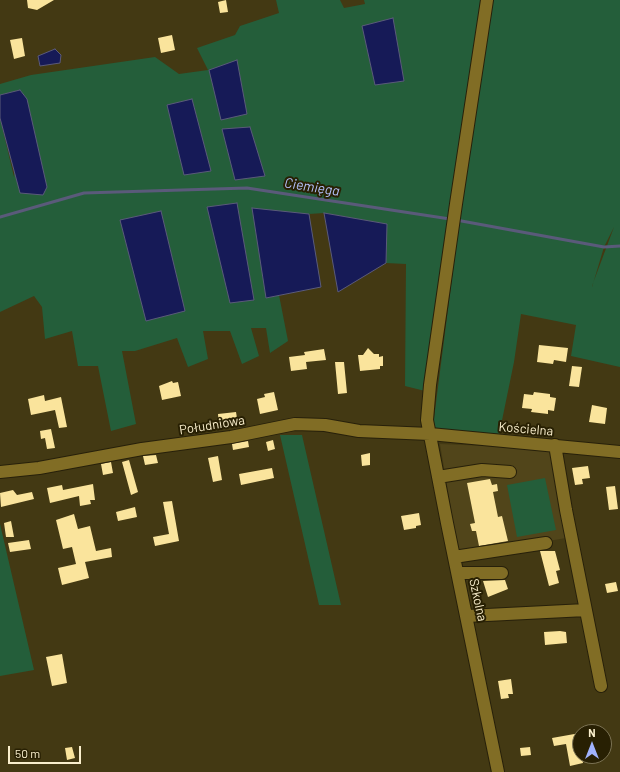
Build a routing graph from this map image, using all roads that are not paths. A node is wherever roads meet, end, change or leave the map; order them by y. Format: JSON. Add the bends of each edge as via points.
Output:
{"nodes":[{"id":1,"x":487,"y":0,"type":"edge"},
{"id":2,"x":430,"y":434,"type":"junction"},
{"id":3,"x":555,"y":445,"type":"junction"},
{"id":4,"x":620,"y":452,"type":"edge"},
{"id":5,"x":0,"y":472,"type":"edge"},
{"id":6,"x":510,"y":472,"type":"dead end"},
{"id":7,"x":438,"y":477,"type":"junction"},
{"id":8,"x":546,"y":543,"type":"dead end"},
{"id":9,"x":454,"y":557,"type":"junction"},
{"id":10,"x":458,"y":573,"type":"junction"},
{"id":11,"x":502,"y":573,"type":"dead end"},
{"id":12,"x":586,"y":610,"type":"junction"},
{"id":13,"x":467,"y":616,"type":"junction"},
{"id":14,"x":601,"y":686,"type":"dead end"},
{"id":15,"x":498,"y":772,"type":"edge"}],
"edges":[{"from":1,"to":2,"type":"street","name":"Szkolna","via":[[427,408]]},
{"from":2,"to":3,"type":"street","name":"Kościelna"},
{"from":2,"to":5,"type":"street","name":"Południowa","via":[[359,431],[325,425],[296,424],[232,437]]},
{"from":2,"to":7,"type":"street","name":"Szkolna"},
{"from":3,"to":4,"type":"street","name":"Kościelna"},
{"from":3,"to":12,"type":"street"},
{"from":6,"to":7,"type":"street","via":[[482,470]]},
{"from":7,"to":9,"type":"street","name":"Szkolna"},
{"from":8,"to":9,"type":"street"},
{"from":9,"to":10,"type":"street","name":"Szkolna"},
{"from":10,"to":11,"type":"street"},
{"from":10,"to":13,"type":"street","name":"Szkolna"},
{"from":12,"to":13,"type":"street"},
{"from":12,"to":14,"type":"street"},
{"from":13,"to":15,"type":"street","name":"Szkolna"}]}
